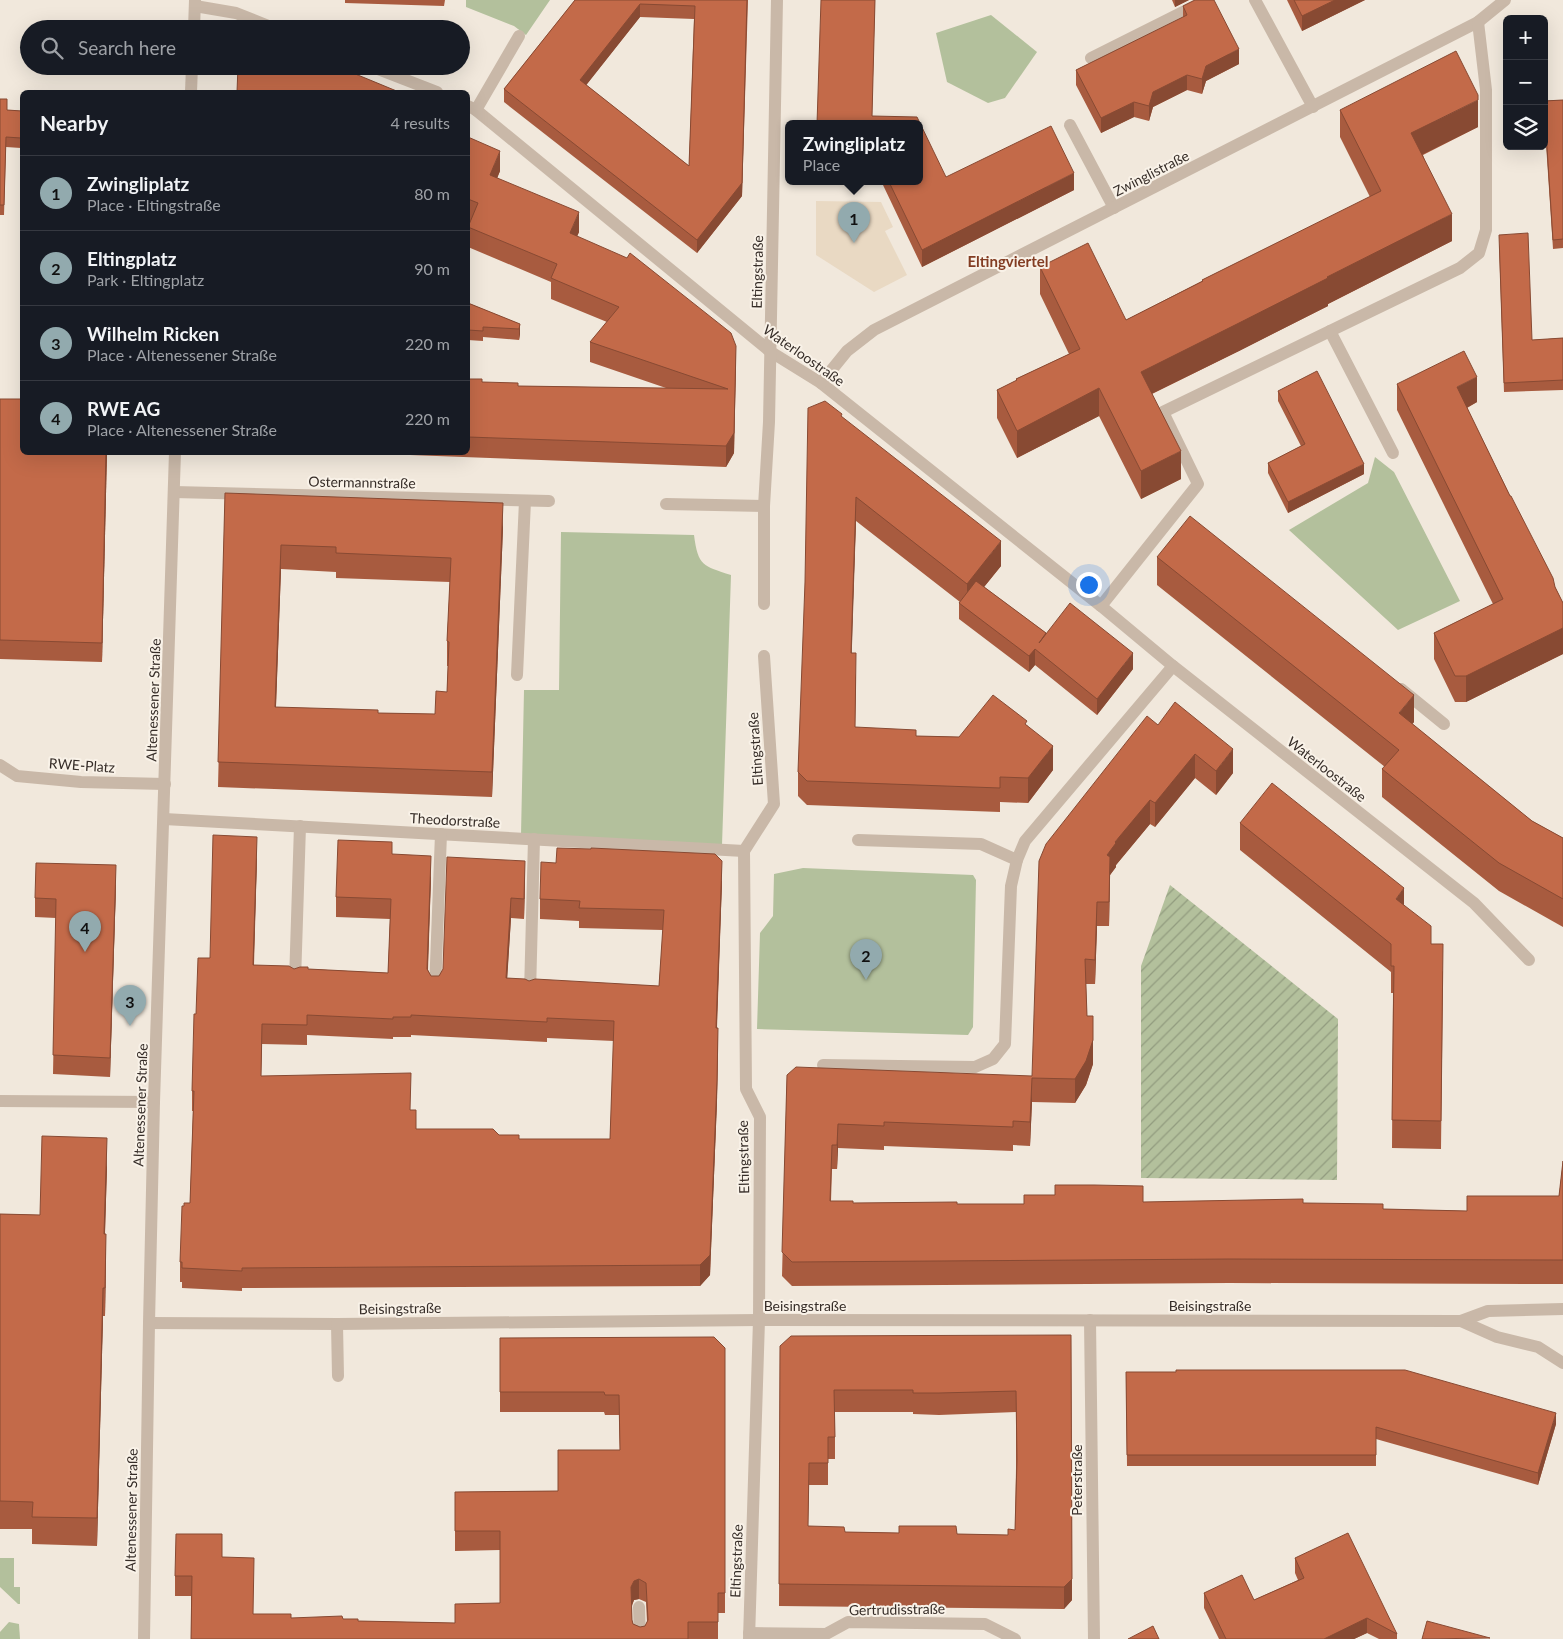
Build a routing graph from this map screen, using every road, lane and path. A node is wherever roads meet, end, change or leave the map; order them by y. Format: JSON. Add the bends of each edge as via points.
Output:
{"nodes":[{"id":1,"x":777,"y":0,"type":"edge"},
{"id":2,"x":1207,"y":0,"type":"edge"},
{"id":3,"x":1255,"y":0,"type":"edge"},
{"id":4,"x":1505,"y":0,"type":"edge"},
{"id":5,"x":195,"y":3,"type":"edge"},
{"id":6,"x":194,"y":20,"type":"edge"},
{"id":7,"x":254,"y":20,"type":"edge"},
{"id":8,"x":1478,"y":22,"type":"junction"},
{"id":9,"x":519,"y":36,"type":"dead end"},
{"id":10,"x":1091,"y":58,"type":"dead end"},
{"id":11,"x":192,"y":75,"type":"edge"},
{"id":12,"x":393,"y":75,"type":"edge"},
{"id":13,"x":191,"y":90,"type":"edge"},
{"id":14,"x":432,"y":90,"type":"edge"},
{"id":15,"x":1313,"y":107,"type":"junction"},
{"id":16,"x":472,"y":108,"type":"edge"},
{"id":17,"x":1070,"y":125,"type":"dead end"},
{"id":18,"x":1114,"y":208,"type":"junction"},
{"id":19,"x":1330,"y":332,"type":"junction"},
{"id":20,"x":770,"y":352,"type":"junction"},
{"id":21,"x":821,"y":383,"type":"junction"},
{"id":22,"x":1393,"y":453,"type":"dead end"},
{"id":23,"x":175,"y":455,"type":"edge"},
{"id":24,"x":174,"y":492,"type":"junction"},
{"id":25,"x":525,"y":501,"type":"junction"},
{"id":26,"x":549,"y":501,"type":"dead end"},
{"id":27,"x":666,"y":504,"type":"dead end"},
{"id":28,"x":764,"y":506,"type":"junction"},
{"id":29,"x":764,"y":604,"type":"dead end"},
{"id":30,"x":1101,"y":606,"type":"junction"},
{"id":31,"x":764,"y":656,"type":"dead end"},
{"id":32,"x":1173,"y":666,"type":"junction"},
{"id":33,"x":517,"y":675,"type":"dead end"},
{"id":34,"x":1394,"y":684,"type":"edge"},
{"id":35,"x":1444,"y":724,"type":"dead end"},
{"id":36,"x":0,"y":765,"type":"edge"},
{"id":37,"x":165,"y":784,"type":"junction"},
{"id":38,"x":164,"y":819,"type":"junction"},
{"id":39,"x":300,"y":826,"type":"junction"},
{"id":40,"x":441,"y":834,"type":"junction"},
{"id":41,"x":534,"y":839,"type":"junction"},
{"id":42,"x":858,"y":840,"type":"dead end"},
{"id":43,"x":744,"y":851,"type":"junction"},
{"id":44,"x":1016,"y":860,"type":"junction"},
{"id":45,"x":1529,"y":960,"type":"dead end"},
{"id":46,"x":295,"y":981,"type":"edge"},
{"id":47,"x":434,"y":989,"type":"edge"},
{"id":48,"x":530,"y":993,"type":"edge"},
{"id":49,"x":823,"y":1065,"type":"dead end"},
{"id":50,"x":0,"y":1100,"type":"edge"},
{"id":51,"x":154,"y":1102,"type":"junction"},
{"id":52,"x":1563,"y":1309,"type":"edge"},
{"id":53,"x":759,"y":1320,"type":"junction"},
{"id":54,"x":1090,"y":1320,"type":"junction"},
{"id":55,"x":1461,"y":1320,"type":"junction"},
{"id":56,"x":149,"y":1323,"type":"junction"},
{"id":57,"x":337,"y":1324,"type":"junction"},
{"id":58,"x":1563,"y":1363,"type":"edge"},
{"id":59,"x":338,"y":1376,"type":"dead end"},
{"id":60,"x":639,"y":1607,"type":"edge"},
{"id":61,"x":749,"y":1636,"type":"edge"},
{"id":62,"x":144,"y":1639,"type":"edge"},
{"id":63,"x":640,"y":1639,"type":"edge"},
{"id":64,"x":1015,"y":1639,"type":"edge"},
{"id":65,"x":1094,"y":1639,"type":"edge"}],
"edges":[{"from":1,"to":20,"type":"street","name":"Eltingstraße"},
{"from":2,"to":10,"type":"street"},
{"from":3,"to":15,"type":"street"},
{"from":4,"to":8,"type":"street","name":"Zwinglistraße"},
{"from":5,"to":6,"type":"street"},
{"from":5,"to":7,"type":"street"},
{"from":8,"to":15,"type":"street","name":"Zwinglistraße"},
{"from":8,"to":19,"type":"street","via":[[1486,90],[1486,230],[1479,254],[1460,268]]},
{"from":9,"to":16,"type":"street"},
{"from":11,"to":13,"type":"street"},
{"from":12,"to":14,"type":"street"},
{"from":15,"to":18,"type":"street","name":"Zwinglistraße"},
{"from":16,"to":20,"type":"street","name":"Waterloostraße"},
{"from":17,"to":18,"type":"street"},
{"from":18,"to":21,"type":"street","name":"Zwinglistraße","via":[[874,330],[847,351]]},
{"from":19,"to":22,"type":"street"},
{"from":19,"to":30,"type":"street","via":[[1163,412],[1198,484],[1182,512]]},
{"from":20,"to":21,"type":"street","name":"Waterloostraße"},
{"from":20,"to":28,"type":"street","name":"Eltingstraße"},
{"from":21,"to":30,"type":"street","name":"Waterloostraße"},
{"from":23,"to":24,"type":"street","name":"Altenessener Straße"},
{"from":24,"to":25,"type":"street","name":"Ostermannstraße"},
{"from":24,"to":37,"type":"street","name":"Altenessener Straße"},
{"from":25,"to":26,"type":"street","name":"Ostermannstraße"},
{"from":25,"to":33,"type":"street"},
{"from":27,"to":28,"type":"street"},
{"from":28,"to":29,"type":"street","name":"Eltingstraße"},
{"from":30,"to":32,"type":"street","name":"Waterloostraße"},
{"from":31,"to":43,"type":"street","name":"Eltingstraße","via":[[774,804]]},
{"from":32,"to":44,"type":"street","via":[[1025,841]]},
{"from":32,"to":45,"type":"street","name":"Waterloostraße","via":[[1474,903]]},
{"from":34,"to":35,"type":"street"},
{"from":36,"to":37,"type":"street","name":"RWE-Platz","via":[[18,776],[81,782]]},
{"from":37,"to":38,"type":"street","name":"Altenessener Straße"},
{"from":38,"to":39,"type":"street","name":"Theodorstraße"},
{"from":38,"to":51,"type":"street","name":"Altenessener Straße"},
{"from":39,"to":40,"type":"street","name":"Theodorstraße"},
{"from":39,"to":46,"type":"street"},
{"from":40,"to":41,"type":"street","name":"Theodorstraße"},
{"from":40,"to":47,"type":"street"},
{"from":41,"to":43,"type":"street","name":"Theodorstraße"},
{"from":41,"to":48,"type":"street"},
{"from":42,"to":44,"type":"street","via":[[981,844]]},
{"from":43,"to":53,"type":"street","name":"Eltingstraße","via":[[746,1089],[760,1117]]},
{"from":44,"to":49,"type":"street","via":[[1011,886],[1005,1044],[993,1059],[975,1067]]},
{"from":50,"to":51,"type":"street"},
{"from":51,"to":56,"type":"street","name":"Altenessener Straße"},
{"from":52,"to":55,"type":"street","name":"Beisingstraße","via":[[1488,1311]]},
{"from":53,"to":54,"type":"street","name":"Beisingstraße"},
{"from":53,"to":57,"type":"street","name":"Beisingstraße"},
{"from":53,"to":61,"type":"street","name":"Eltingstraße"},
{"from":54,"to":55,"type":"street","name":"Beisingstraße"},
{"from":54,"to":65,"type":"street","name":"Peterstraße"},
{"from":55,"to":58,"type":"street","name":"Beisingstraße","via":[[1497,1338],[1538,1347]]},
{"from":56,"to":57,"type":"street","name":"Beisingstraße"},
{"from":56,"to":62,"type":"street","name":"Altenessener Straße"},
{"from":57,"to":59,"type":"street"},
{"from":60,"to":63,"type":"street"},
{"from":61,"to":64,"type":"street","name":"Gertrudisstraße","via":[[826,1634],[848,1622],[985,1624]]}]}
